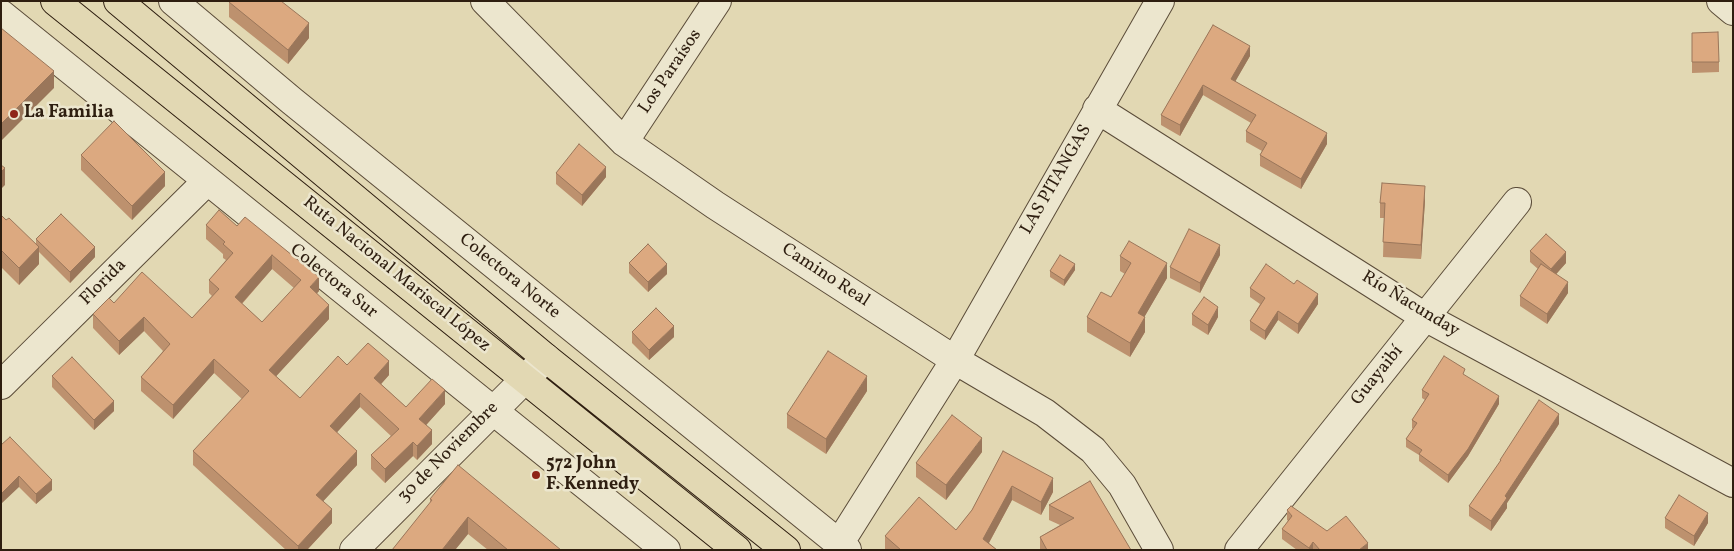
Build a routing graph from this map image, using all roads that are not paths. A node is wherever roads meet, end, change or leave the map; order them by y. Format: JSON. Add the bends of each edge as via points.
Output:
{"nodes":[{"id":1,"x":55,"y":1,"type":"edge"},
{"id":2,"x":118,"y":1,"type":"edge"},
{"id":3,"x":173,"y":1,"type":"edge"},
{"id":4,"x":485,"y":1,"type":"edge"},
{"id":5,"x":718,"y":1,"type":"edge"},
{"id":6,"x":1160,"y":1,"type":"edge"},
{"id":7,"x":1721,"y":1,"type":"edge"},
{"id":8,"x":1733,"y":11,"type":"edge"},
{"id":9,"x":1,"y":14,"type":"edge"},
{"id":10,"x":1097,"y":110,"type":"junction"},
{"id":11,"x":624,"y":142,"type":"junction"},
{"id":12,"x":207,"y":181,"type":"junction"},
{"id":13,"x":1518,"y":202,"type":"dead end"},
{"id":14,"x":1425,"y":317,"type":"junction"},
{"id":15,"x":546,"y":358,"type":"junction"},
{"id":16,"x":954,"y":360,"type":"junction"},
{"id":17,"x":524,"y":378,"type":"junction"},
{"id":18,"x":1,"y":385,"type":"edge"},
{"id":19,"x":492,"y":410,"type":"junction"},
{"id":20,"x":1733,"y":483,"type":"edge"},
{"id":21,"x":843,"y":547,"type":"edge"},
{"id":22,"x":354,"y":550,"type":"edge"},
{"id":23,"x":666,"y":550,"type":"edge"},
{"id":24,"x":737,"y":550,"type":"edge"},
{"id":25,"x":786,"y":550,"type":"edge"},
{"id":26,"x":1159,"y":550,"type":"edge"},
{"id":27,"x":1238,"y":550,"type":"edge"}],
"edges":[{"from":1,"to":17,"type":"highway","name":"Ruta Nacional Mariscal López"},
{"from":2,"to":15,"type":"highway","name":"Ruta Nacional Mariscal López"},
{"from":3,"to":21,"type":"street","name":"Colectora Norte"},
{"from":4,"to":11,"type":"street","name":"Camino Real"},
{"from":5,"to":11,"type":"street","name":"Los Paraísos"},
{"from":6,"to":10,"type":"street","name":"LAS PITANGAS"},
{"from":7,"to":8,"type":"street"},
{"from":9,"to":12,"type":"street","name":"Colectora Sur"},
{"from":10,"to":14,"type":"street","name":"Río Ñacunday"},
{"from":10,"to":16,"type":"street","name":"LAS PITANGAS"},
{"from":11,"to":16,"type":"street","name":"Camino Real"},
{"from":12,"to":18,"type":"street","name":"Florida"},
{"from":12,"to":19,"type":"street","name":"Colectora Sur"},
{"from":13,"to":14,"type":"street","name":"Guayaibí"},
{"from":14,"to":20,"type":"street","name":"Río Ñacunday"},
{"from":14,"to":27,"type":"street","name":"Guayaibí"},
{"from":15,"to":17,"type":"street","name":"30 de Noviembre"},
{"from":15,"to":25,"type":"highway","name":"Ruta Nacional Mariscal López"},
{"from":16,"to":21,"type":"street","name":"LAS PITANGAS"},
{"from":16,"to":26,"type":"street","name":"Camino Real","via":[[1044,413],[1093,450],[1122,485]]},
{"from":17,"to":19,"type":"street","name":"30 de Noviembre"},
{"from":17,"to":24,"type":"highway","name":"Ruta Nacional Mariscal López"},
{"from":19,"to":22,"type":"street","name":"30 de Noviembre"},
{"from":19,"to":23,"type":"street","name":"Colectora Sur"}]}
